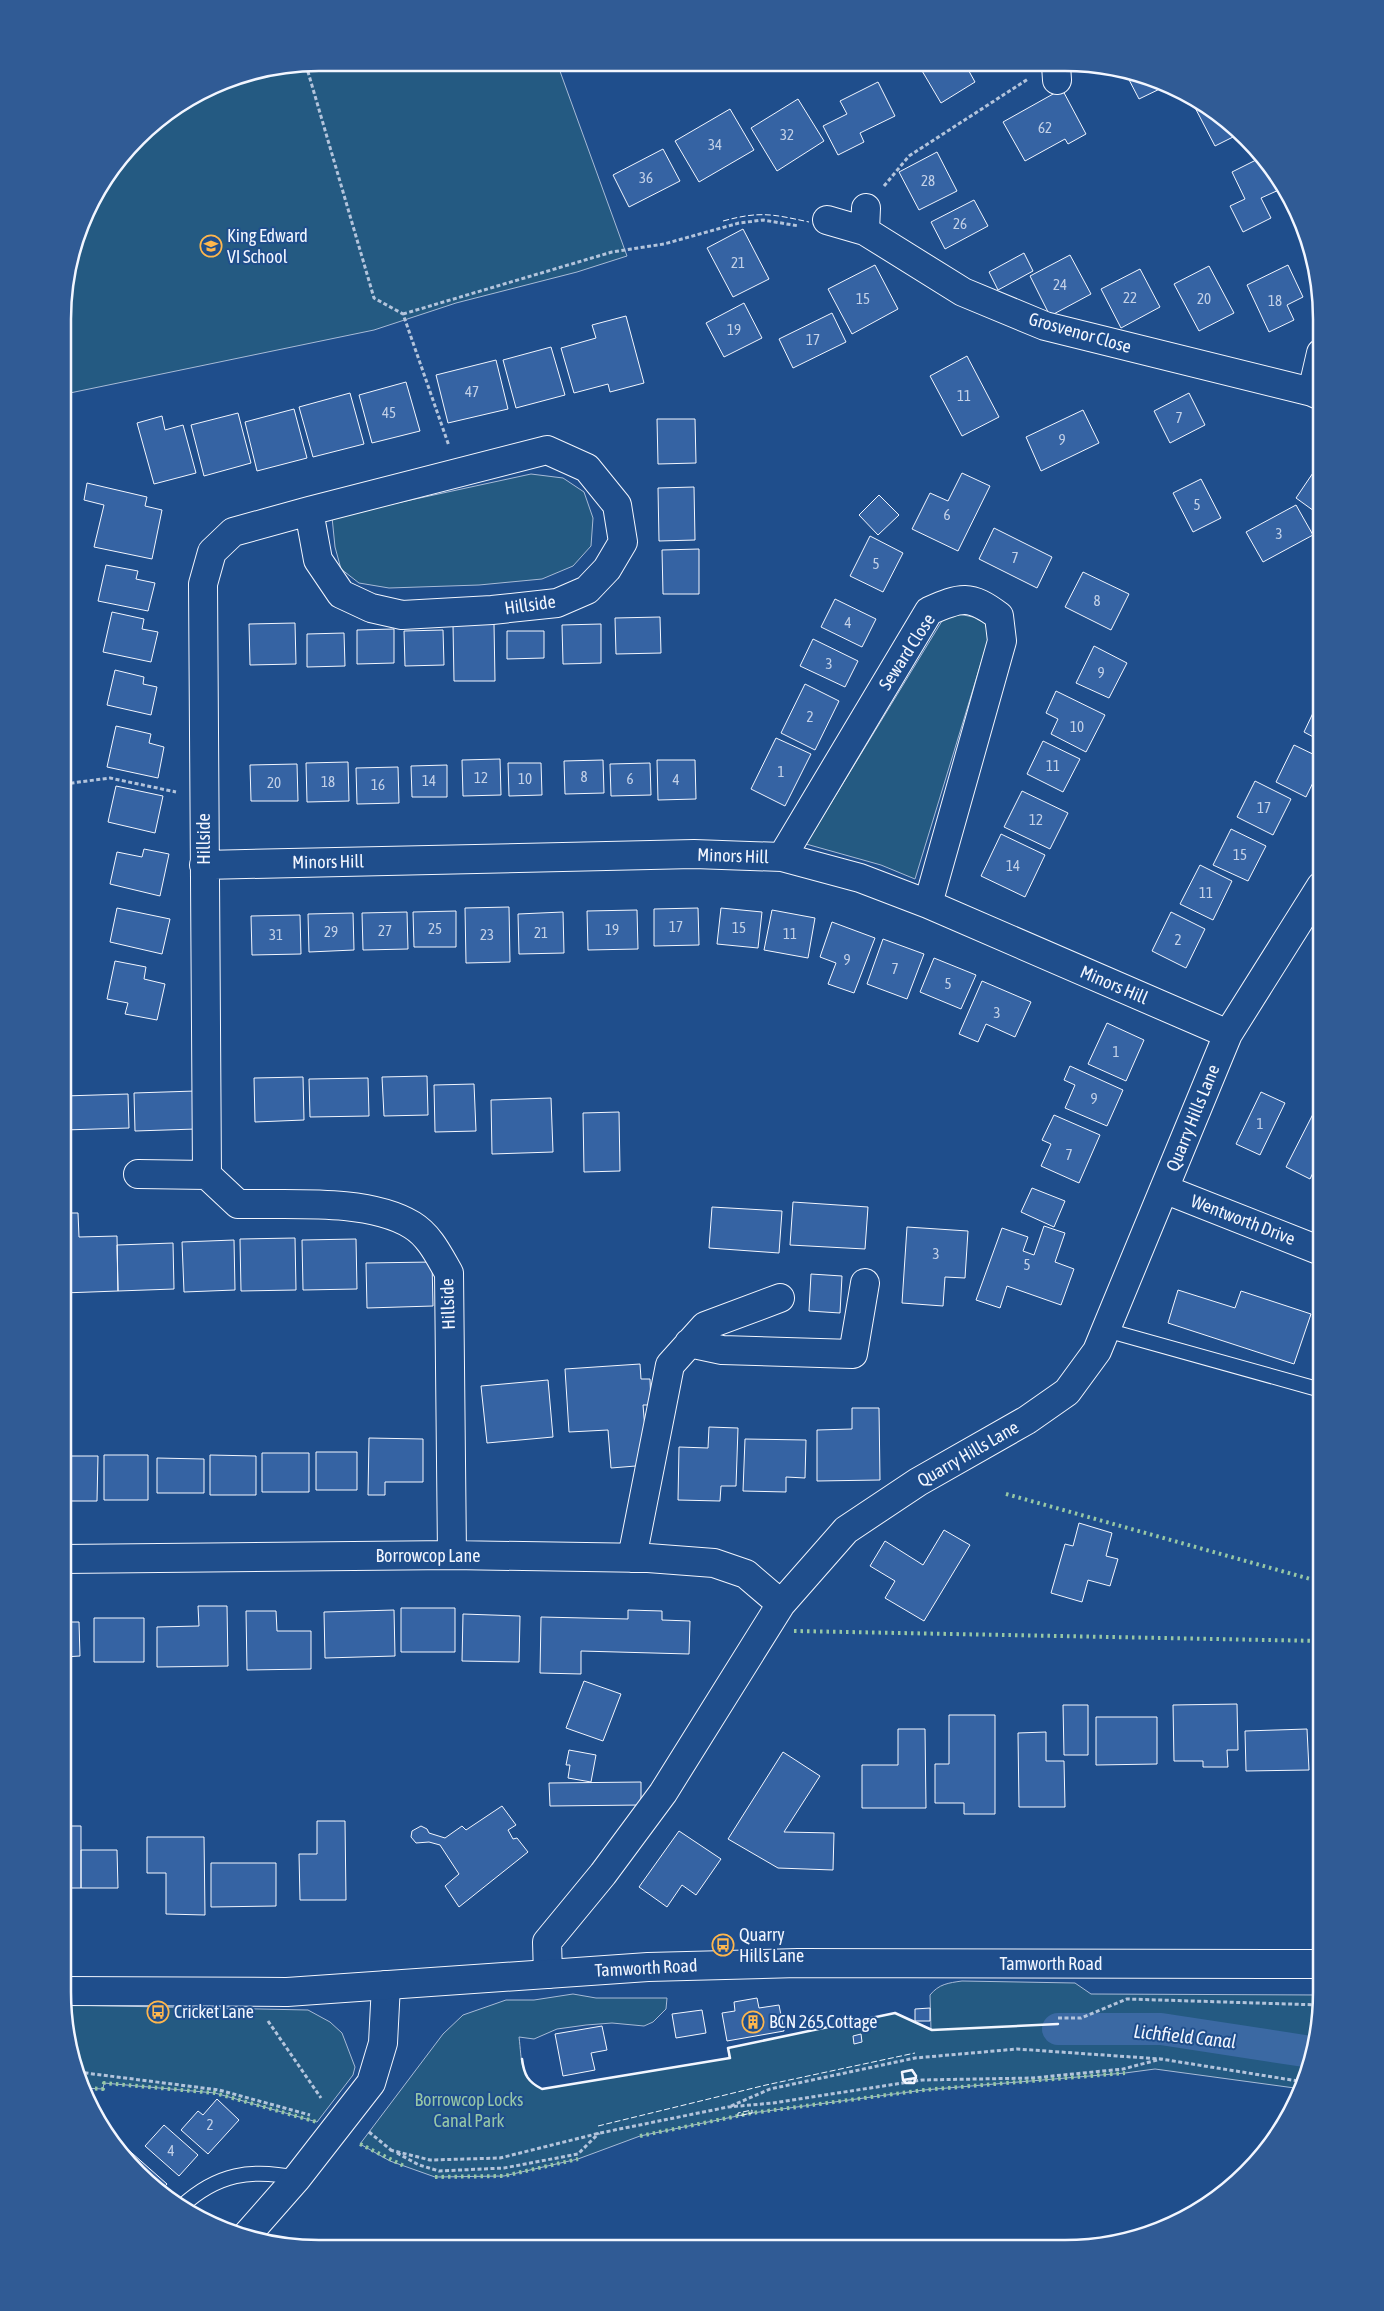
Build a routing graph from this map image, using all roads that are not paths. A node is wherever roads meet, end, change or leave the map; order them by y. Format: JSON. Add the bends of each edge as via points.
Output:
{"nodes":[{"id":1,"x":827,"y":220,"type":"road end"},
{"id":2,"x":1313,"y":393,"type":"edge"},
{"id":3,"x":309,"y":511,"type":"junction"},
{"id":4,"x":782,"y":858,"type":"junction"},
{"id":5,"x":204,"y":865,"type":"junction"},
{"id":6,"x":1313,"y":899,"type":"edge"},
{"id":7,"x":928,"y":904,"type":"junction"},
{"id":8,"x":1228,"y":1034,"type":"junction"},
{"id":9,"x":138,"y":1174,"type":"dead end"},
{"id":10,"x":207,"y":1175,"type":"junction"},
{"id":11,"x":1164,"y":1189,"type":"junction"},
{"id":12,"x":1313,"y":1242,"type":"edge"},
{"id":13,"x":866,"y":1283,"type":"dead end"},
{"id":14,"x":780,"y":1298,"type":"dead end"},
{"id":15,"x":1106,"y":1330,"type":"junction"},
{"id":16,"x":689,"y":1343,"type":"junction"},
{"id":17,"x":1313,"y":1388,"type":"edge"},
{"id":18,"x":452,"y":1555,"type":"junction"},
{"id":19,"x":632,"y":1558,"type":"junction"},
{"id":20,"x":71,"y":1559,"type":"edge"},
{"id":21,"x":780,"y":1604,"type":"junction"},
{"id":22,"x":1313,"y":1964,"type":"edge"},
{"id":23,"x":548,"y":1974,"type":"junction"},
{"id":24,"x":386,"y":1985,"type":"junction"},
{"id":25,"x":71,"y":1991,"type":"edge"},
{"id":26,"x":297,"y":2178,"type":"junction"},
{"id":27,"x":187,"y":2201,"type":"edge"},
{"id":28,"x":251,"y":2230,"type":"edge"}],
"edges":[{"from":1,"to":2,"type":"street","name":"Grosvenor Close","via":[[865,219],[963,292],[1045,326]]},
{"from":3,"to":3,"type":"street","name":"Hillside","via":[[318,560],[341,594],[372,608],[402,615],[557,603],[588,590],[607,569],[623,542],[617,505],[588,468],[547,450]]},
{"from":3,"to":5,"type":"street","name":"Hillside","via":[[233,532],[212,552],[203,584]]},
{"from":4,"to":5,"type":"street","name":"Minors Hill","via":[[694,854]]},
{"from":4,"to":7,"type":"street","name":"Minors Hill","via":[[860,878]]},
{"from":4,"to":7,"type":"street","name":"Seward Close","via":[[929,611],[955,600],[980,602],[999,616],[1002,640]]},
{"from":5,"to":10,"type":"street","name":"Hillside"},
{"from":6,"to":8,"type":"street","name":"Quarry Hills Lane"},
{"from":7,"to":8,"type":"street","name":"Minors Hill"},
{"from":8,"to":11,"type":"street","name":"Quarry Hills Lane"},
{"from":9,"to":10,"type":"street"},
{"from":10,"to":18,"type":"street","name":"Hillside","via":[[238,1204],[368,1208],[412,1225],[429,1239],[449,1273]]},
{"from":11,"to":12,"type":"street","name":"Wentworth Drive"},
{"from":11,"to":15,"type":"street","name":"Quarry Hills Lane"},
{"from":13,"to":16,"type":"street","via":[[853,1354],[722,1350]]},
{"from":14,"to":16,"type":"street","via":[[705,1326]]},
{"from":15,"to":17,"type":"lane"},
{"from":15,"to":21,"type":"street","name":"Quarry Hills Lane","via":[[1097,1351],[1067,1392],[1027,1420],[918,1482],[846,1530]]},
{"from":16,"to":19,"type":"street","via":[[670,1365]]},
{"from":18,"to":19,"type":"street","name":"Borrowcop Lane"},
{"from":18,"to":20,"type":"street","name":"Borrowcop Lane"},
{"from":19,"to":21,"type":"street","name":"Borrowcop Lane","via":[[714,1564],[746,1574]]},
{"from":21,"to":23,"type":"street","name":"Quarry Hills Lane","via":[[663,1793],[548,1942]]},
{"from":22,"to":23,"type":"street","name":"Tamworth Road","via":[[798,1963],[648,1967]]},
{"from":23,"to":24,"type":"street","name":"Tamworth Road"},
{"from":24,"to":25,"type":"street","name":"Tamworth Road","via":[[287,1992]]},
{"from":24,"to":26,"type":"street","via":[[383,2043],[370,2083]]},
{"from":26,"to":27,"type":"lane","via":[[270,2172],[241,2173],[196,2193]]},
{"from":26,"to":28,"type":"street"}]}
